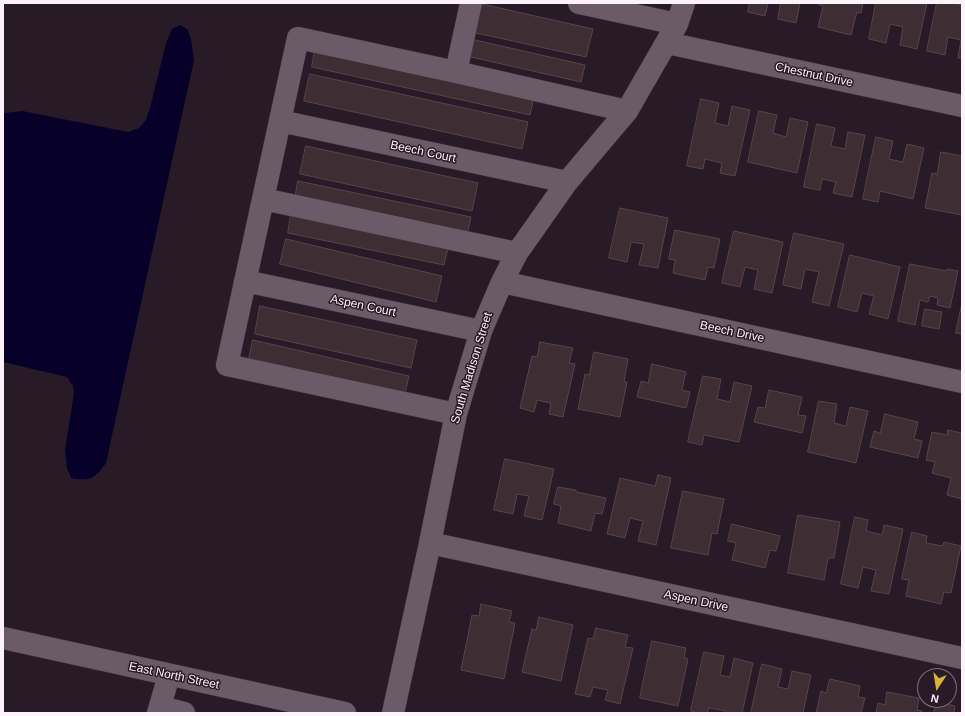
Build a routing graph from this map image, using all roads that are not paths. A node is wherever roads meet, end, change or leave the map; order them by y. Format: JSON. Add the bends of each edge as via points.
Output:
{"nodes":[{"id":1,"x":471,"y":3,"type":"edge"},
{"id":2,"x":579,"y":3,"type":"edge"},
{"id":3,"x":684,"y":3,"type":"edge"},
{"id":4,"x":677,"y":24,"type":"junction"},
{"id":5,"x":667,"y":43,"type":"junction"},
{"id":6,"x":456,"y":72,"type":"junction"},
{"id":7,"x":962,"y":106,"type":"edge"},
{"id":8,"x":627,"y":111,"type":"junction"},
{"id":9,"x":280,"y":121,"type":"junction"},
{"id":10,"x":567,"y":182,"type":"junction"},
{"id":11,"x":263,"y":199,"type":"junction"},
{"id":12,"x":517,"y":254,"type":"junction"},
{"id":13,"x":245,"y":281,"type":"junction"},
{"id":14,"x":502,"y":282,"type":"junction"},
{"id":15,"x":482,"y":331,"type":"junction"},
{"id":16,"x":962,"y":382,"type":"edge"},
{"id":17,"x":456,"y":414,"type":"junction"},
{"id":18,"x":430,"y":543,"type":"junction"},
{"id":19,"x":3,"y":638,"type":"edge"},
{"id":20,"x":962,"y":658,"type":"edge"},
{"id":21,"x":169,"y":675,"type":"junction"},
{"id":22,"x":285,"y":707,"type":"edge"},
{"id":23,"x":159,"y":710,"type":"edge"},
{"id":24,"x":184,"y":713,"type":"edge"},
{"id":25,"x":345,"y":713,"type":"edge"},
{"id":26,"x":393,"y":713,"type":"edge"}],
"edges":[{"from":1,"to":6,"type":"street"},
{"from":2,"to":4,"type":"street"},
{"from":3,"to":4,"type":"street","name":"South Madison Street"},
{"from":4,"to":5,"type":"street","name":"South Madison Street"},
{"from":5,"to":7,"type":"street","name":"Chestnut Drive"},
{"from":5,"to":8,"type":"street","name":"South Madison Street"},
{"from":6,"to":8,"type":"street"},
{"from":6,"to":9,"type":"street","via":[[298,38]]},
{"from":8,"to":10,"type":"street","name":"South Madison Street"},
{"from":9,"to":10,"type":"street","name":"Beech Court"},
{"from":9,"to":11,"type":"street"},
{"from":10,"to":12,"type":"street","name":"South Madison Street"},
{"from":11,"to":12,"type":"street"},
{"from":11,"to":13,"type":"street"},
{"from":12,"to":14,"type":"street","name":"South Madison Street"},
{"from":13,"to":15,"type":"street","name":"Aspen Court"},
{"from":13,"to":17,"type":"street","via":[[227,365]]},
{"from":14,"to":15,"type":"street","name":"South Madison Street"},
{"from":14,"to":16,"type":"street","name":"Beech Drive"},
{"from":15,"to":17,"type":"street","name":"South Madison Street"},
{"from":17,"to":18,"type":"street","name":"South Madison Street"},
{"from":18,"to":20,"type":"street","name":"Aspen Drive"},
{"from":18,"to":26,"type":"street","name":"South Madison Street"},
{"from":19,"to":21,"type":"street","name":"East North Street"},
{"from":21,"to":22,"type":"street","name":"East North Street"},
{"from":21,"to":23,"type":"street"},
{"from":22,"to":25,"type":"street","name":"East North Street"},
{"from":23,"to":24,"type":"street"}]}
